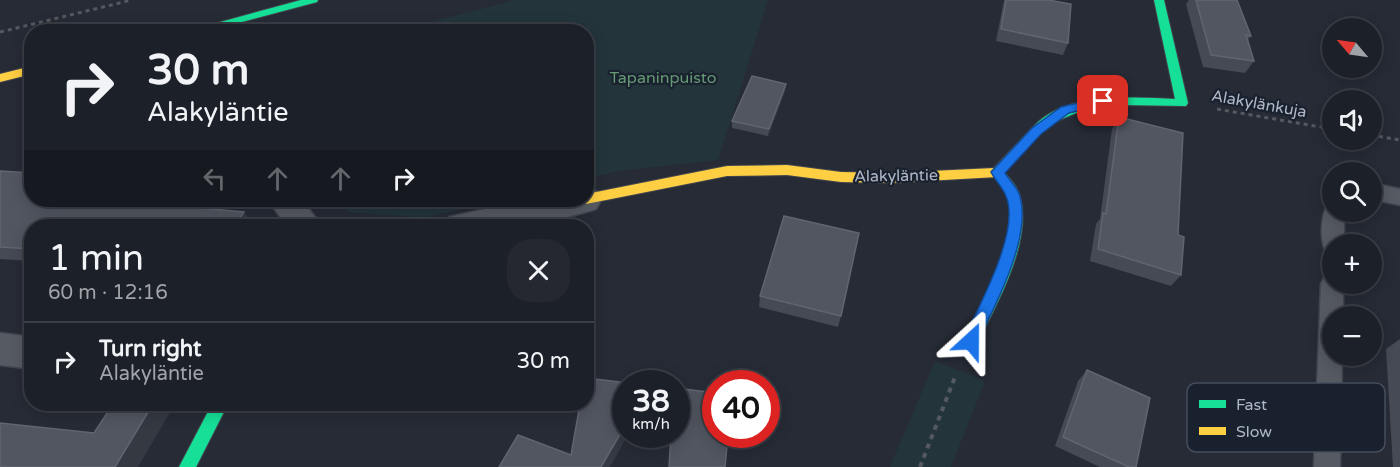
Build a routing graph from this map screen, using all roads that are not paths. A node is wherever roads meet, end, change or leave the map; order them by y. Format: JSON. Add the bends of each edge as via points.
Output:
{"nodes":[{"id":1,"x":313,"y":0,"type":"edge"},
{"id":2,"x":1159,"y":0,"type":"edge"},
{"id":3,"x":219,"y":24,"type":"edge"},
{"id":4,"x":24,"y":72,"type":"edge"},
{"id":5,"x":0,"y":78,"type":"edge"},
{"id":6,"x":997,"y":172,"type":"junction"},
{"id":7,"x":1382,"y":193,"type":"edge"},
{"id":8,"x":594,"y":197,"type":"edge"},
{"id":9,"x":1400,"y":197,"type":"edge"},
{"id":10,"x":290,"y":207,"type":"edge"},
{"id":11,"x":549,"y":207,"type":"edge"},
{"id":12,"x":300,"y":219,"type":"edge"},
{"id":13,"x":493,"y":219,"type":"edge"},
{"id":14,"x":1332,"y":294,"type":"edge"},
{"id":15,"x":971,"y":341,"type":"road end"},
{"id":16,"x":0,"y":349,"type":"edge"},
{"id":17,"x":24,"y":352,"type":"edge"},
{"id":18,"x":1329,"y":383,"type":"edge"},
{"id":19,"x":216,"y":411,"type":"edge"},
{"id":20,"x":1327,"y":452,"type":"edge"},
{"id":21,"x":187,"y":467,"type":"edge"},
{"id":22,"x":1327,"y":467,"type":"edge"}],
"edges":[{"from":1,"to":3,"type":"street"},
{"from":2,"to":6,"type":"street","via":[[1182,103],[1103,101],[1066,110],[1036,131]]},
{"from":4,"to":5,"type":"street"},
{"from":6,"to":8,"type":"street","name":"Alakyläntie","via":[[890,178],[787,170],[727,171]]},
{"from":6,"to":15,"type":"street","via":[[1013,196],[1015,228],[1009,256]]},
{"from":7,"to":9,"type":"lane"},
{"from":10,"to":12,"type":"street"},
{"from":11,"to":13,"type":"street","name":"Alakyläntie"},
{"from":14,"to":18,"type":"lane"},
{"from":16,"to":17,"type":"street"},
{"from":19,"to":21,"type":"street"},
{"from":20,"to":22,"type":"lane"}]}
